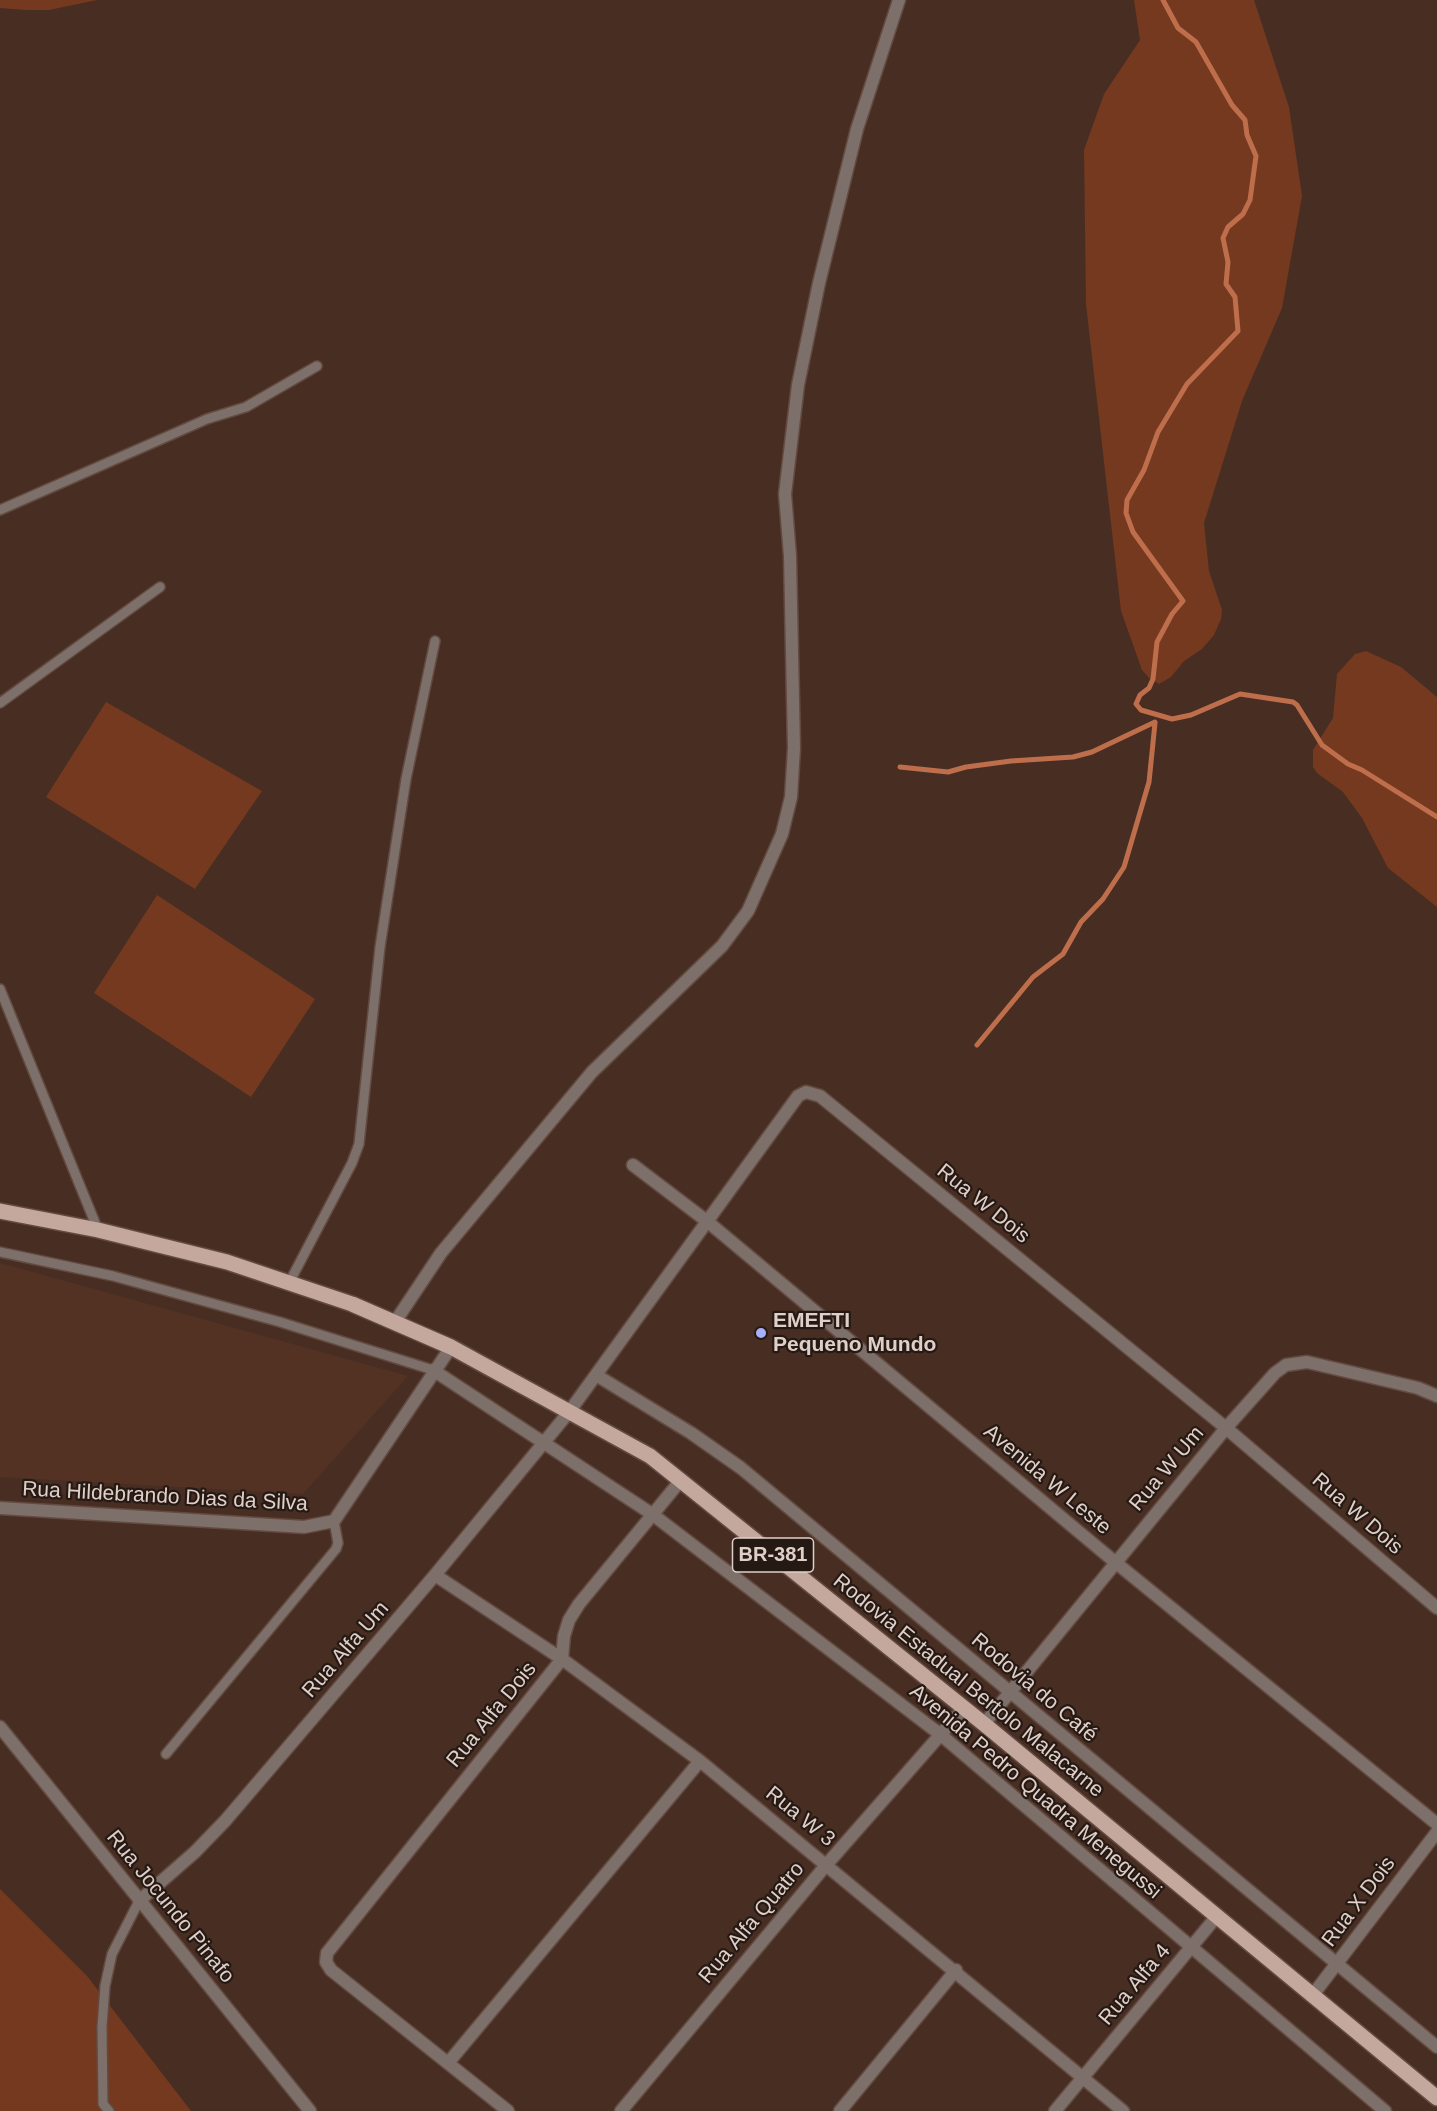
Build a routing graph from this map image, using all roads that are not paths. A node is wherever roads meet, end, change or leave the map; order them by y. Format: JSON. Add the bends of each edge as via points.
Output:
{"nodes":[{"id":1,"x":899,"y":0,"type":"edge"},
{"id":2,"x":317,"y":366,"type":"dead end"},
{"id":3,"x":0,"y":510,"type":"edge"},
{"id":4,"x":160,"y":587,"type":"dead end"},
{"id":5,"x":435,"y":640,"type":"dead end"},
{"id":6,"x":0,"y":703,"type":"edge"},
{"id":7,"x":0,"y":989,"type":"edge"},
{"id":8,"x":633,"y":1165,"type":"dead end"},
{"id":9,"x":0,"y":1211,"type":"edge"},
{"id":10,"x":708,"y":1222,"type":"junction"},
{"id":11,"x":98,"y":1230,"type":"junction"},
{"id":12,"x":0,"y":1252,"type":"edge"},
{"id":13,"x":289,"y":1283,"type":"junction"},
{"id":14,"x":395,"y":1322,"type":"junction"},
{"id":15,"x":450,"y":1347,"type":"junction"},
{"id":16,"x":433,"y":1370,"type":"junction"},
{"id":17,"x":596,"y":1375,"type":"junction"},
{"id":18,"x":1437,"y":1396,"type":"edge"},
{"id":19,"x":569,"y":1412,"type":"junction"},
{"id":20,"x":1226,"y":1428,"type":"junction"},
{"id":21,"x":543,"y":1443,"type":"junction"},
{"id":22,"x":681,"y":1480,"type":"junction"},
{"id":23,"x":0,"y":1508,"type":"edge"},
{"id":24,"x":652,"y":1514,"type":"junction"},
{"id":25,"x":334,"y":1521,"type":"junction"},
{"id":26,"x":1115,"y":1562,"type":"junction"},
{"id":27,"x":435,"y":1575,"type":"junction"},
{"id":28,"x":1437,"y":1608,"type":"edge"},
{"id":29,"x":562,"y":1659,"type":"junction"},
{"id":30,"x":1009,"y":1693,"type":"junction"},
{"id":31,"x":963,"y":1709,"type":"junction"},
{"id":32,"x":984,"y":1724,"type":"junction"},
{"id":33,"x":0,"y":1727,"type":"edge"},
{"id":34,"x":941,"y":1735,"type":"junction"},
{"id":35,"x":166,"y":1754,"type":"dead end"},
{"id":36,"x":700,"y":1761,"type":"junction"},
{"id":37,"x":1437,"y":1824,"type":"edge"},
{"id":38,"x":1437,"y":1832,"type":"edge"},
{"id":39,"x":827,"y":1864,"type":"junction"},
{"id":40,"x":139,"y":1901,"type":"junction"},
{"id":41,"x":1217,"y":1917,"type":"junction"},
{"id":42,"x":1190,"y":1948,"type":"junction"},
{"id":43,"x":1337,"y":1964,"type":"junction"},
{"id":44,"x":956,"y":1971,"type":"junction"},
{"id":45,"x":1312,"y":1996,"type":"junction"},
{"id":46,"x":1437,"y":2047,"type":"edge"},
{"id":47,"x":448,"y":2063,"type":"junction"},
{"id":48,"x":1083,"y":2078,"type":"junction"},
{"id":49,"x":1437,"y":2098,"type":"edge"},
{"id":50,"x":109,"y":2111,"type":"edge"},
{"id":51,"x":310,"y":2111,"type":"edge"},
{"id":52,"x":508,"y":2111,"type":"edge"},
{"id":53,"x":621,"y":2111,"type":"edge"},
{"id":54,"x":840,"y":2111,"type":"edge"},
{"id":55,"x":1055,"y":2111,"type":"edge"},
{"id":56,"x":1123,"y":2111,"type":"edge"},
{"id":57,"x":1385,"y":2111,"type":"edge"}],
"edges":[{"from":1,"to":14,"type":"street","via":[[857,129],[819,283],[794,414],[785,494],[794,748],[791,796],[782,834],[748,911],[723,946],[592,1072],[441,1253]]},
{"from":2,"to":3,"type":"lane","via":[[246,407],[207,419]]},
{"from":4,"to":6,"type":"lane"},
{"from":5,"to":13,"type":"lane","via":[[406,779],[380,947],[359,1144]]},
{"from":7,"to":11,"type":"lane"},
{"from":8,"to":10,"type":"street","name":"Avenida W Leste"},
{"from":9,"to":11,"type":"main road","name":"Rodovia Estadual Bertolo Malacarne","number":"BR-381"},
{"from":10,"to":17,"type":"street","name":"Rua W Dois"},
{"from":10,"to":20,"type":"street","name":"Rua W Dois","via":[[798,1096],[813,1092]]},
{"from":10,"to":26,"type":"street","name":"Avenida W Leste"},
{"from":11,"to":13,"type":"main road","name":"Rodovia Estadual Bertolo Malacarne","number":"BR-381","via":[[227,1262]]},
{"from":12,"to":16,"type":"lane","via":[[124,1279]]},
{"from":13,"to":14,"type":"main road","name":"Rodovia Estadual Bertolo Malacarne","number":"BR-381"},
{"from":14,"to":15,"type":"main road","name":"Rodovia Estadual Bertolo Malacarne","number":"BR-381"},
{"from":15,"to":16,"type":"street","name":"Rua Hildebrando Dias da Silva"},
{"from":15,"to":19,"type":"main road","name":"Rodovia Estadual Bertolo Malacarne","number":"BR-381"},
{"from":16,"to":21,"type":"street","name":"Avenida Pedro Quadra Menegussi"},
{"from":16,"to":25,"type":"street","name":"Rua Hildebrando Dias da Silva"},
{"from":17,"to":19,"type":"street","name":"Rua W Dois"},
{"from":17,"to":30,"type":"street","name":"Rodovia do Café","via":[[692,1433],[741,1468]]},
{"from":18,"to":20,"type":"street","name":"Rua W Um","via":[[1418,1388],[1296,1362],[1275,1373]]},
{"from":19,"to":21,"type":"street","name":"Rua Alfa Um"},
{"from":19,"to":22,"type":"main road","name":"Rodovia Estadual Bertolo Malacarne","number":"BR-381","via":[[650,1456]]},
{"from":20,"to":26,"type":"street","name":"Rua W Um"},
{"from":20,"to":28,"type":"street","name":"Rua W Dois"},
{"from":21,"to":24,"type":"street","name":"Avenida Pedro Quadra Menegussi"},
{"from":21,"to":27,"type":"street","name":"Rua Alfa Um"},
{"from":22,"to":24,"type":"street","name":"Rua Alfa Dois"},
{"from":22,"to":31,"type":"main road","name":"Rodovia Estadual Bertolo Malacarne","number":"BR-381"},
{"from":23,"to":25,"type":"street","name":"Rua Hildebrando Dias da Silva","via":[[304,1527]]},
{"from":24,"to":29,"type":"street","name":"Rua Alfa Dois","via":[[569,1620]]},
{"from":24,"to":34,"type":"street","name":"Avenida Pedro Quadra Menegussi"},
{"from":25,"to":35,"type":"lane","via":[[336,1550]]},
{"from":26,"to":30,"type":"street","name":"Rua W Um"},
{"from":26,"to":37,"type":"street","name":"Avenida W Leste"},
{"from":27,"to":29,"type":"street","name":"Rua W 3"},
{"from":27,"to":40,"type":"street","name":"Rua Alfa Um","via":[[225,1821]]},
{"from":29,"to":36,"type":"street","name":"Rua W 3"},
{"from":29,"to":47,"type":"street","name":"Rua Alfa Dois","via":[[327,1953],[331,1970]]},
{"from":30,"to":32,"type":"street","name":"Rua W Um"},
{"from":30,"to":43,"type":"street","name":"Rodovia do Café"},
{"from":31,"to":32,"type":"main road","name":"Rodovia Estadual Bertolo Malacarne","number":"BR-381"},
{"from":31,"to":34,"type":"street","name":"Rua Alfa Quatro"},
{"from":32,"to":41,"type":"main road","name":"Rodovia Estadual Bertolo Malacarne","number":"BR-381"},
{"from":33,"to":40,"type":"street","name":"Rua Jocundo Pinafo"},
{"from":34,"to":39,"type":"street","name":"Rua Alfa Quatro"},
{"from":34,"to":42,"type":"street","name":"Avenida Pedro Quadra Menegussi"},
{"from":36,"to":39,"type":"street","name":"Rua W 3"},
{"from":36,"to":47,"type":"street"},
{"from":38,"to":43,"type":"street","name":"Rua X Dois"},
{"from":39,"to":44,"type":"street","name":"Rua W 3"},
{"from":39,"to":53,"type":"street","name":"Rua Alfa Quatro"},
{"from":40,"to":50,"type":"lane","via":[[112,1954],[105,1986],[103,2104]]},
{"from":40,"to":51,"type":"street","name":"Rua Jocundo Pinafo"},
{"from":41,"to":42,"type":"street","name":"Rua Alfa 4"},
{"from":41,"to":45,"type":"main road","name":"Rodovia Estadual Bertolo Malacarne","number":"BR-381"},
{"from":42,"to":48,"type":"street","name":"Rua Alfa 4"},
{"from":42,"to":57,"type":"street","name":"Avenida Pedro Quadra Menegussi"},
{"from":43,"to":45,"type":"street","name":"Rua X Dois"},
{"from":43,"to":46,"type":"street","name":"Rodovia do Café"},
{"from":44,"to":48,"type":"street","name":"Rua W 3"},
{"from":44,"to":54,"type":"street"},
{"from":45,"to":49,"type":"main road","name":"Rodovia Estadual Bertolo Malacarne","number":"BR-381"},
{"from":47,"to":52,"type":"street"},
{"from":48,"to":55,"type":"street","name":"Rua Alfa 4"},
{"from":48,"to":56,"type":"street","name":"Rua W 3"}]}
